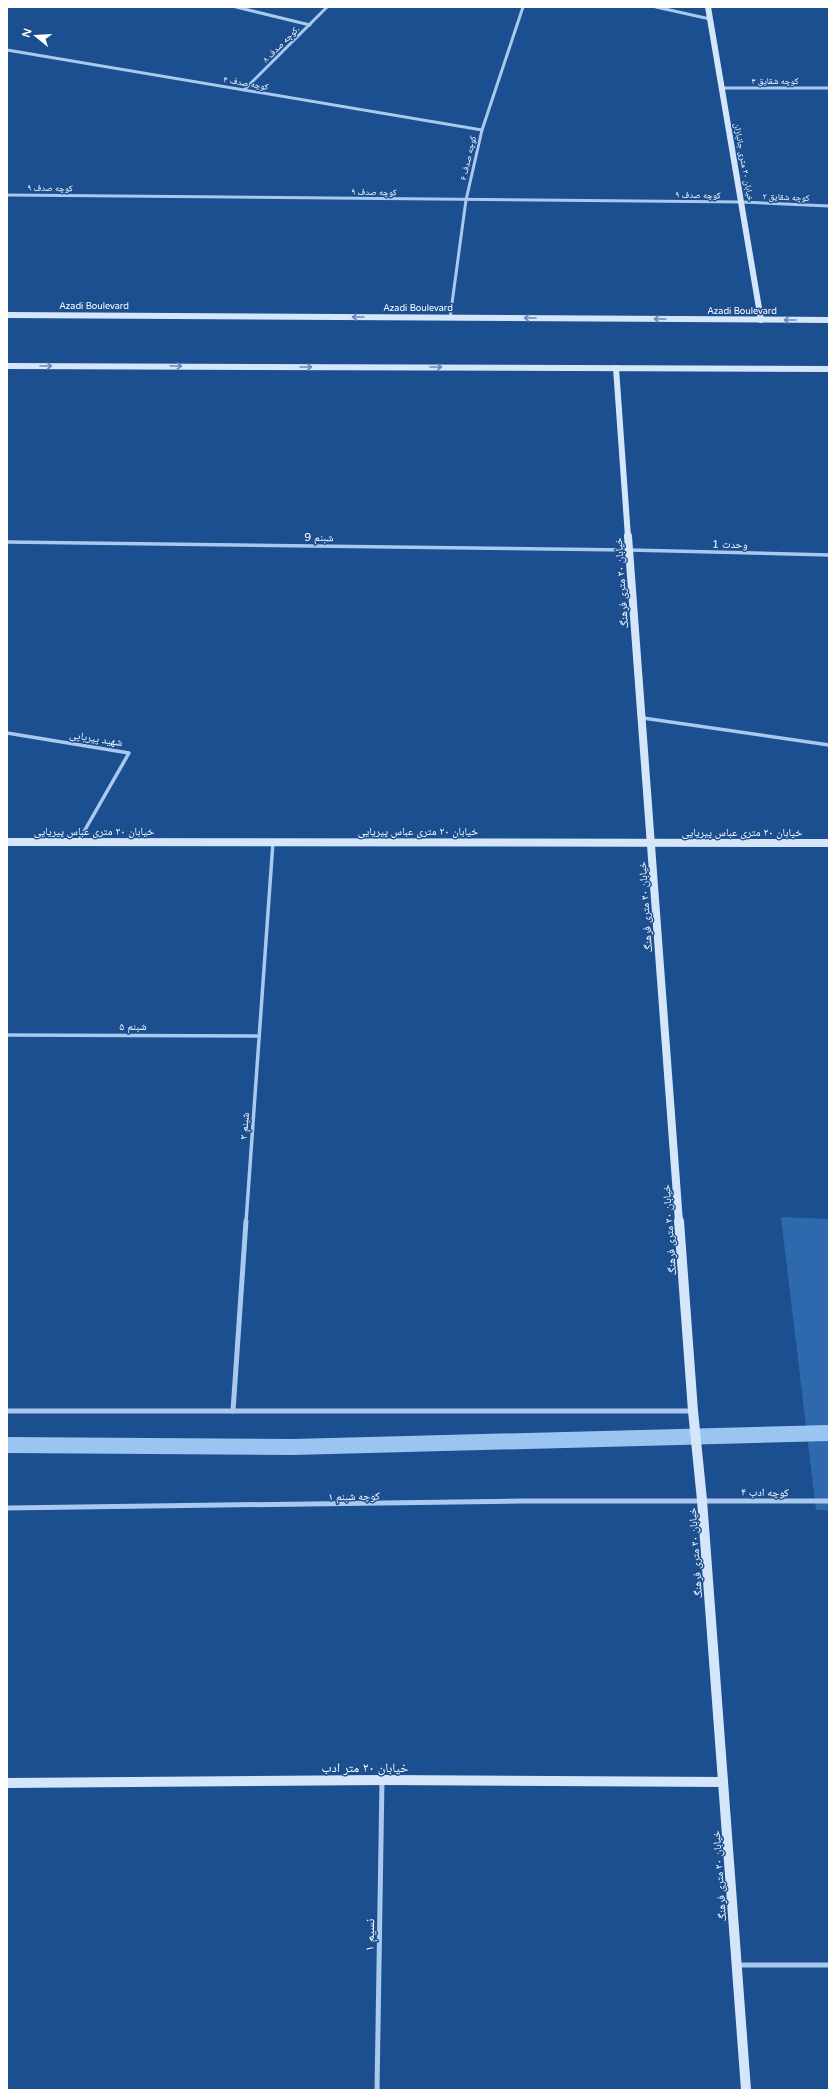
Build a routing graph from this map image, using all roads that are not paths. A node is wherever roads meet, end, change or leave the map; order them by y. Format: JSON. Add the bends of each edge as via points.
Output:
{"nodes":[{"id":1,"x":236,"y":7,"type":"edge"},
{"id":2,"x":327,"y":7,"type":"edge"},
{"id":3,"x":523,"y":7,"type":"edge"},
{"id":4,"x":656,"y":7,"type":"edge"},
{"id":5,"x":708,"y":7,"type":"edge"},
{"id":6,"x":710,"y":19,"type":"junction"},
{"id":7,"x":310,"y":24,"type":"junction"},
{"id":8,"x":7,"y":50,"type":"edge"},
{"id":9,"x":722,"y":88,"type":"junction"},
{"id":10,"x":829,"y":88,"type":"edge"},
{"id":11,"x":244,"y":90,"type":"junction"},
{"id":12,"x":482,"y":130,"type":"junction"},
{"id":13,"x":7,"y":195,"type":"edge"},
{"id":14,"x":466,"y":200,"type":"junction"},
{"id":15,"x":742,"y":202,"type":"junction"},
{"id":16,"x":829,"y":206,"type":"edge"},
{"id":17,"x":7,"y":315,"type":"edge"},
{"id":18,"x":450,"y":318,"type":"junction"},
{"id":19,"x":761,"y":320,"type":"junction"},
{"id":20,"x":829,"y":320,"type":"edge"},
{"id":21,"x":7,"y":366,"type":"edge"},
{"id":22,"x":616,"y":368,"type":"junction"},
{"id":23,"x":829,"y":369,"type":"edge"},
{"id":24,"x":7,"y":542,"type":"edge"},
{"id":25,"x":630,"y":550,"type":"junction"},
{"id":26,"x":829,"y":555,"type":"edge"},
{"id":27,"x":642,"y":718,"type":"junction"},
{"id":28,"x":7,"y":733,"type":"edge"},
{"id":29,"x":829,"y":745,"type":"edge"},
{"id":30,"x":7,"y":842,"type":"edge"},
{"id":31,"x":78,"y":842,"type":"junction"},
{"id":32,"x":273,"y":842,"type":"junction"},
{"id":33,"x":652,"y":843,"type":"junction"},
{"id":34,"x":829,"y":843,"type":"edge"},
{"id":35,"x":7,"y":1035,"type":"edge"},
{"id":36,"x":259,"y":1036,"type":"junction"},
{"id":37,"x":7,"y":1411,"type":"edge"},
{"id":38,"x":233,"y":1411,"type":"junction"},
{"id":39,"x":693,"y":1411,"type":"junction"},
{"id":40,"x":702,"y":1500,"type":"junction"},
{"id":41,"x":829,"y":1501,"type":"edge"},
{"id":42,"x":7,"y":1508,"type":"edge"},
{"id":43,"x":382,"y":1780,"type":"junction"},
{"id":44,"x":723,"y":1782,"type":"junction"},
{"id":45,"x":7,"y":1783,"type":"edge"},
{"id":46,"x":736,"y":1965,"type":"junction"},
{"id":47,"x":829,"y":1965,"type":"edge"},
{"id":48,"x":377,"y":2090,"type":"edge"},
{"id":49,"x":746,"y":2090,"type":"edge"}],
"edges":[{"from":1,"to":7,"type":"street"},
{"from":2,"to":7,"type":"street","name":"کوچه صدف ۸."},
{"from":3,"to":12,"type":"street","name":"کوچه صدف ۶"},
{"from":4,"to":6,"type":"street"},
{"from":5,"to":6,"type":"street","name":"خیابان ۲۰ متری جانبازان"},
{"from":6,"to":9,"type":"street","name":"خیابان ۲۰ متری جانبازان"},
{"from":7,"to":11,"type":"street","name":"کوچه صدف ۸."},
{"from":8,"to":11,"type":"street","name":"کوچه صدف ۴"},
{"from":9,"to":10,"type":"street","name":"کوچه شقایق ۳"},
{"from":9,"to":15,"type":"street","name":"خیابان ۲۰ متری جانبازان"},
{"from":11,"to":12,"type":"street","name":"کوچه صدف ۴"},
{"from":12,"to":14,"type":"street","name":"کوچه صدف ۶"},
{"from":13,"to":14,"type":"street","name":"کوچه صدف ۹"},
{"from":14,"to":15,"type":"street","name":"کوچه صدف ۹"},
{"from":14,"to":18,"type":"street","name":"کوچه صدف ۶"},
{"from":15,"to":16,"type":"street","name":"کوچه شقایق ۲"},
{"from":15,"to":19,"type":"street","name":"خیابان ۲۰ متری جانبازان"},
{"from":18,"to":17,"type":"street","name":"Azadi Boulevard","one_way":true},
{"from":19,"to":18,"type":"street","name":"Azadi Boulevard","one_way":true},
{"from":20,"to":19,"type":"street","name":"Azadi Boulevard","one_way":true},
{"from":21,"to":22,"type":"street","one_way":true},
{"from":22,"to":23,"type":"street"},
{"from":22,"to":25,"type":"street","name":"خیابان ۲۰ متری فرهنگ"},
{"from":24,"to":25,"type":"street","name":"شبنم 9"},
{"from":25,"to":26,"type":"street","name":"وحدت 1"},
{"from":25,"to":27,"type":"street","name":"خیابان ۲۰ متری فرهنگ"},
{"from":27,"to":29,"type":"street"},
{"from":27,"to":33,"type":"street","name":"خیابان ۲۰ متری فرهنگ"},
{"from":28,"to":31,"type":"street","name":"شهید پیریایی","via":[[129,753]]},
{"from":30,"to":31,"type":"street","name":"خیابان ۲۰ متری عباس پیریایی"},
{"from":31,"to":32,"type":"street","name":"خیابان ۲۰ متری عباس پیریایی"},
{"from":32,"to":33,"type":"street","name":"خیابان ۲۰ متری عباس پیریایی"},
{"from":32,"to":36,"type":"street","name":"شبنم ۲"},
{"from":33,"to":34,"type":"street","name":"خیابان ۲۰ متری عباس پیریایی"},
{"from":33,"to":39,"type":"street","name":"خیابان ۲۰ متری فرهنگ"},
{"from":35,"to":36,"type":"street","name":"شبنم ۵"},
{"from":36,"to":38,"type":"street","name":"شبنم ۲"},
{"from":37,"to":38,"type":"street"},
{"from":38,"to":39,"type":"street"},
{"from":39,"to":40,"type":"street","name":"خیابان ۲۰ متری فرهنگ"},
{"from":40,"to":41,"type":"street","name":"کوچه ادب ۴"},
{"from":40,"to":42,"type":"street","name":"کوچه شبنم ۱"},
{"from":40,"to":44,"type":"street","name":"خیابان ۲۰ متری فرهنگ"},
{"from":43,"to":44,"type":"street","name":"خیابان ۲۰ متر ادب"},
{"from":43,"to":45,"type":"street","name":"خیابان ۲۰ متر ادب"},
{"from":43,"to":48,"type":"street","name":"نسیم ۱"},
{"from":44,"to":46,"type":"street","name":"خیابان ۲۰ متری فرهنگ"},
{"from":46,"to":47,"type":"street"},
{"from":46,"to":49,"type":"street","name":"خیابان ۲۰ متری فرهنگ"}]}
